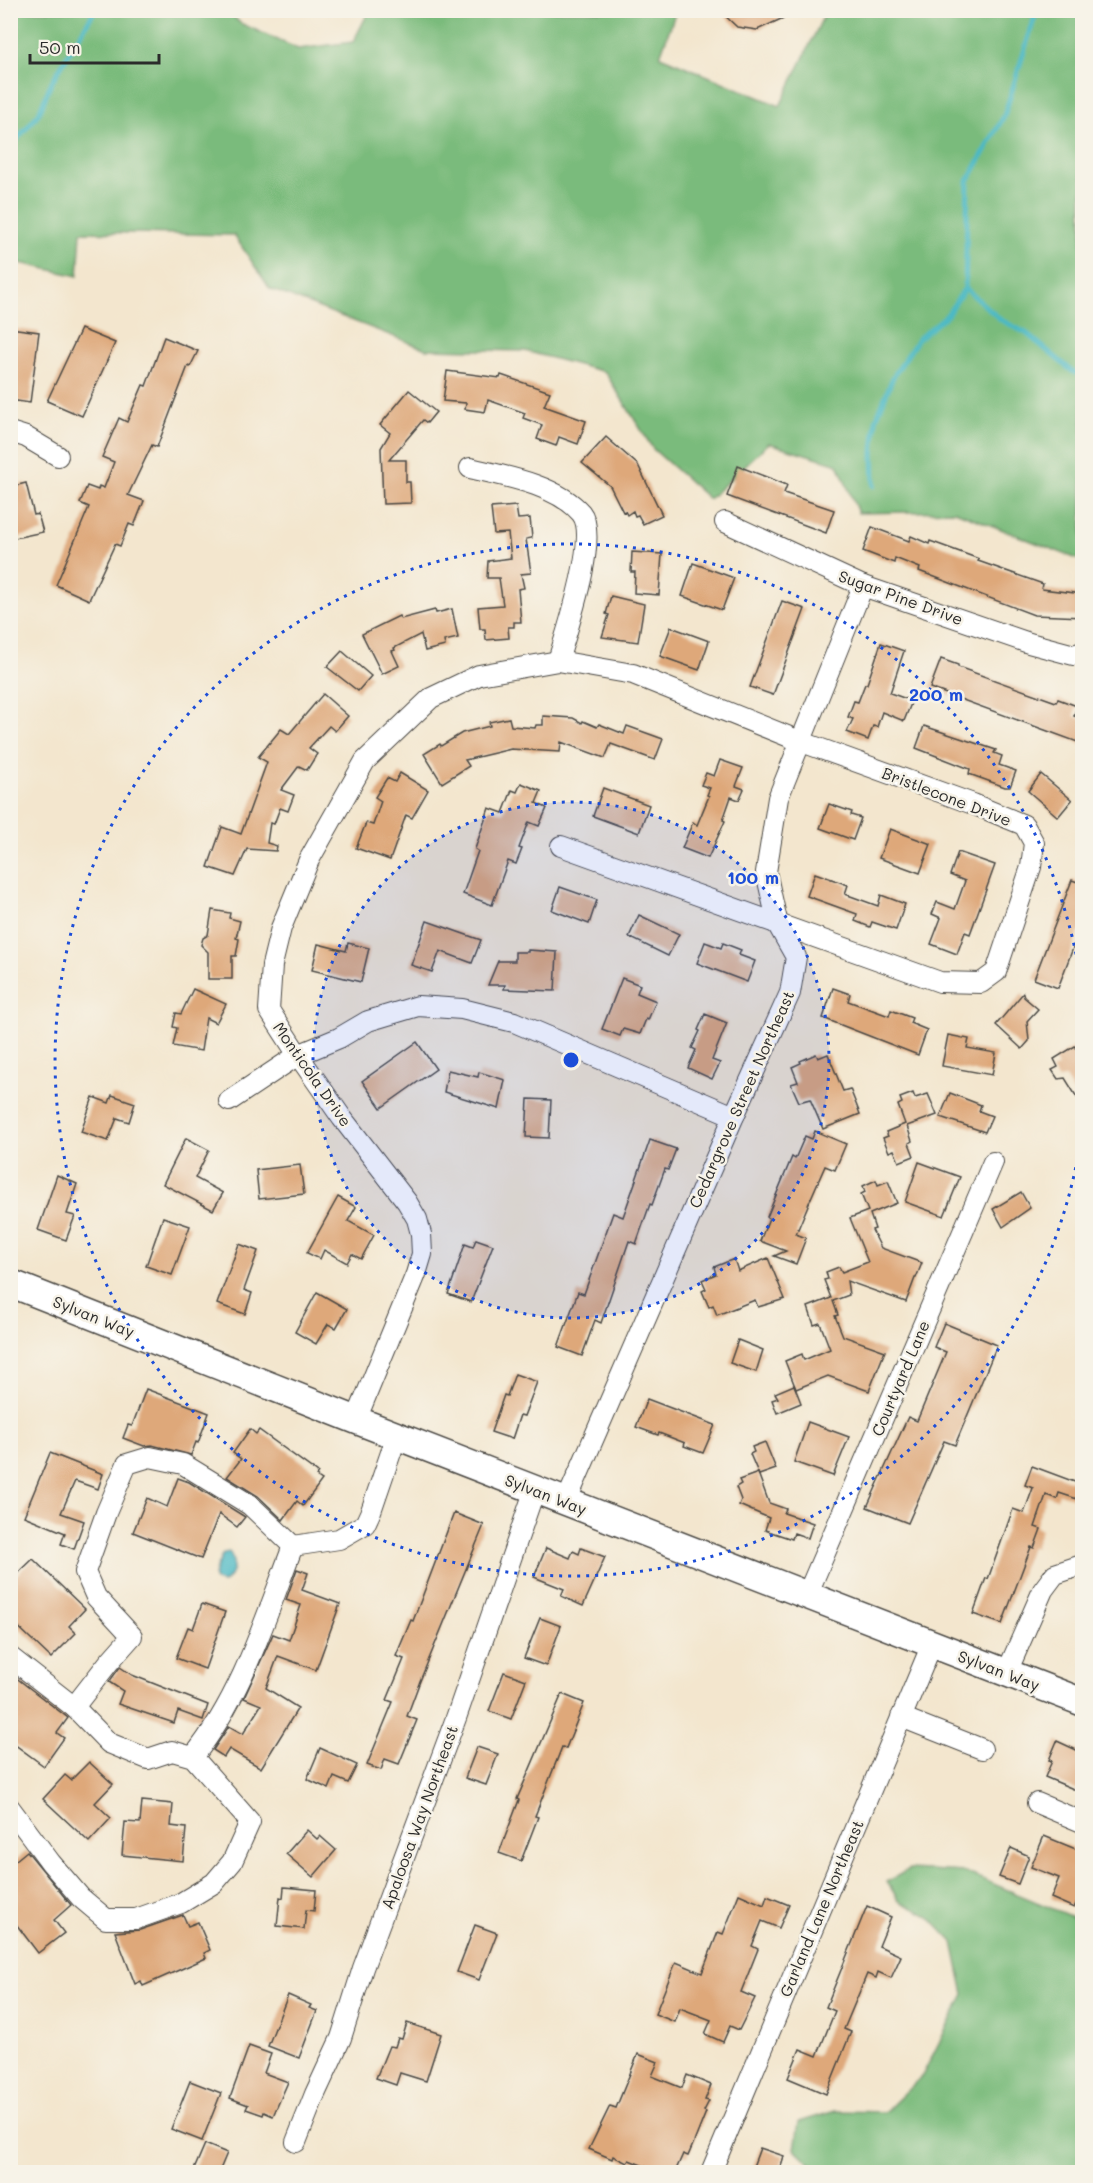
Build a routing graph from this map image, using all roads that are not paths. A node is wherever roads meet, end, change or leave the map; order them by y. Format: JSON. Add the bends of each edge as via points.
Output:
{"nodes":[{"id":1,"x":10,"y":432,"type":"edge"},
{"id":2,"x":58,"y":456,"type":"dead end"},
{"id":3,"x":470,"y":468,"type":"dead end"},
{"id":4,"x":725,"y":522,"type":"dead end"},
{"id":5,"x":863,"y":586,"type":"junction"},
{"id":6,"x":1083,"y":652,"type":"edge"},
{"id":7,"x":558,"y":662,"type":"junction"},
{"id":8,"x":802,"y":742,"type":"junction"},
{"id":9,"x":561,"y":846,"type":"dead end"},
{"id":10,"x":778,"y":925,"type":"junction"},
{"id":11,"x":298,"y":1055,"type":"junction"},
{"id":12,"x":228,"y":1101,"type":"dead end"},
{"id":13,"x":734,"y":1116,"type":"junction"},
{"id":14,"x":993,"y":1162,"type":"dead end"},
{"id":15,"x":10,"y":1283,"type":"edge"},
{"id":16,"x":356,"y":1420,"type":"junction"},
{"id":17,"x":397,"y":1435,"type":"junction"},
{"id":18,"x":535,"y":1489,"type":"junction"},
{"id":19,"x":566,"y":1502,"type":"junction"},
{"id":20,"x":293,"y":1546,"type":"junction"},
{"id":21,"x":1083,"y":1565,"type":"edge"},
{"id":22,"x":807,"y":1595,"type":"junction"},
{"id":23,"x":932,"y":1644,"type":"junction"},
{"id":24,"x":10,"y":1657,"type":"edge"},
{"id":25,"x":1007,"y":1672,"type":"junction"},
{"id":26,"x":1083,"y":1702,"type":"edge"},
{"id":27,"x":74,"y":1707,"type":"junction"},
{"id":28,"x":901,"y":1717,"type":"junction"},
{"id":29,"x":982,"y":1749,"type":"dead end"},
{"id":30,"x":193,"y":1757,"type":"junction"},
{"id":31,"x":1037,"y":1803,"type":"dead end"},
{"id":32,"x":10,"y":1808,"type":"edge"},
{"id":33,"x":1083,"y":1822,"type":"edge"},
{"id":34,"x":296,"y":2142,"type":"dead end"},
{"id":35,"x":711,"y":2172,"type":"edge"}],
"edges":[{"from":1,"to":2,"type":"street"},
{"from":3,"to":7,"type":"street","via":[[517,479],[560,496],[582,514],[588,540]]},
{"from":4,"to":5,"type":"street","name":"Sugar Pine Drive"},
{"from":5,"to":6,"type":"street","name":"Sugar Pine Drive","via":[[1029,643],[1074,655]]},
{"from":5,"to":8,"type":"street","name":"Cedargrove Street Northeast"},
{"from":7,"to":8,"type":"street","name":"Bristlecone Drive","via":[[633,674]]},
{"from":7,"to":11,"type":"street","name":"Monticola Drive","via":[[479,675],[431,698],[365,761],[309,860],[281,928],[272,965],[269,1010]]},
{"from":8,"to":10,"type":"street","name":"Cedargrove Street Northeast","via":[[778,798],[766,872]]},
{"from":8,"to":10,"type":"street","name":"Bristlecone Drive","via":[[1024,825],[1034,843],[1031,867],[996,972],[981,983],[940,982]]},
{"from":9,"to":10,"type":"street","name":"Bristlecone Drive"},
{"from":10,"to":13,"type":"street","name":"Cedargrove Street Northeast","via":[[796,957],[790,993]]},
{"from":11,"to":12,"type":"street"},
{"from":11,"to":13,"type":"street","via":[[368,1021],[418,1006],[462,1009],[514,1023]]},
{"from":11,"to":16,"type":"street","name":"Monticola Drive","via":[[407,1202],[421,1234],[417,1274]]},
{"from":13,"to":19,"type":"street","name":"Cedargrove Street Northeast"},
{"from":14,"to":22,"type":"street","name":"Courtyard Lane"},
{"from":15,"to":16,"type":"main road","name":"Sylvan Way"},
{"from":16,"to":17,"type":"main road","name":"Sylvan Way"},
{"from":17,"to":18,"type":"main road","name":"Sylvan Way"},
{"from":17,"to":20,"type":"street","via":[[365,1524],[339,1539]]},
{"from":18,"to":19,"type":"main road","name":"Sylvan Way"},
{"from":18,"to":34,"type":"street","name":"Apaloosa Way Northeast","via":[[341,2038]]},
{"from":19,"to":22,"type":"main road","name":"Sylvan Way"},
{"from":20,"to":27,"type":"street","via":[[250,1505],[183,1464],[150,1457],[127,1464],[85,1572],[96,1597],[132,1636]]},
{"from":20,"to":30,"type":"street","via":[[246,1667],[210,1735]]},
{"from":21,"to":25,"type":"street","via":[[1055,1574],[1043,1590]]},
{"from":22,"to":23,"type":"main road","name":"Sylvan Way"},
{"from":23,"to":25,"type":"main road","name":"Sylvan Way"},
{"from":23,"to":28,"type":"street","name":"Garland Lane Northeast"},
{"from":24,"to":27,"type":"street"},
{"from":25,"to":26,"type":"main road","name":"Sylvan Way"},
{"from":27,"to":30,"type":"street","via":[[109,1743],[148,1759],[172,1751]]},
{"from":28,"to":29,"type":"street"},
{"from":28,"to":35,"type":"street","name":"Garland Lane Northeast"},
{"from":30,"to":32,"type":"street","via":[[249,1822],[232,1862],[214,1883],[181,1903],[136,1919],[106,1919],[81,1898]]},
{"from":31,"to":33,"type":"street"}]}
